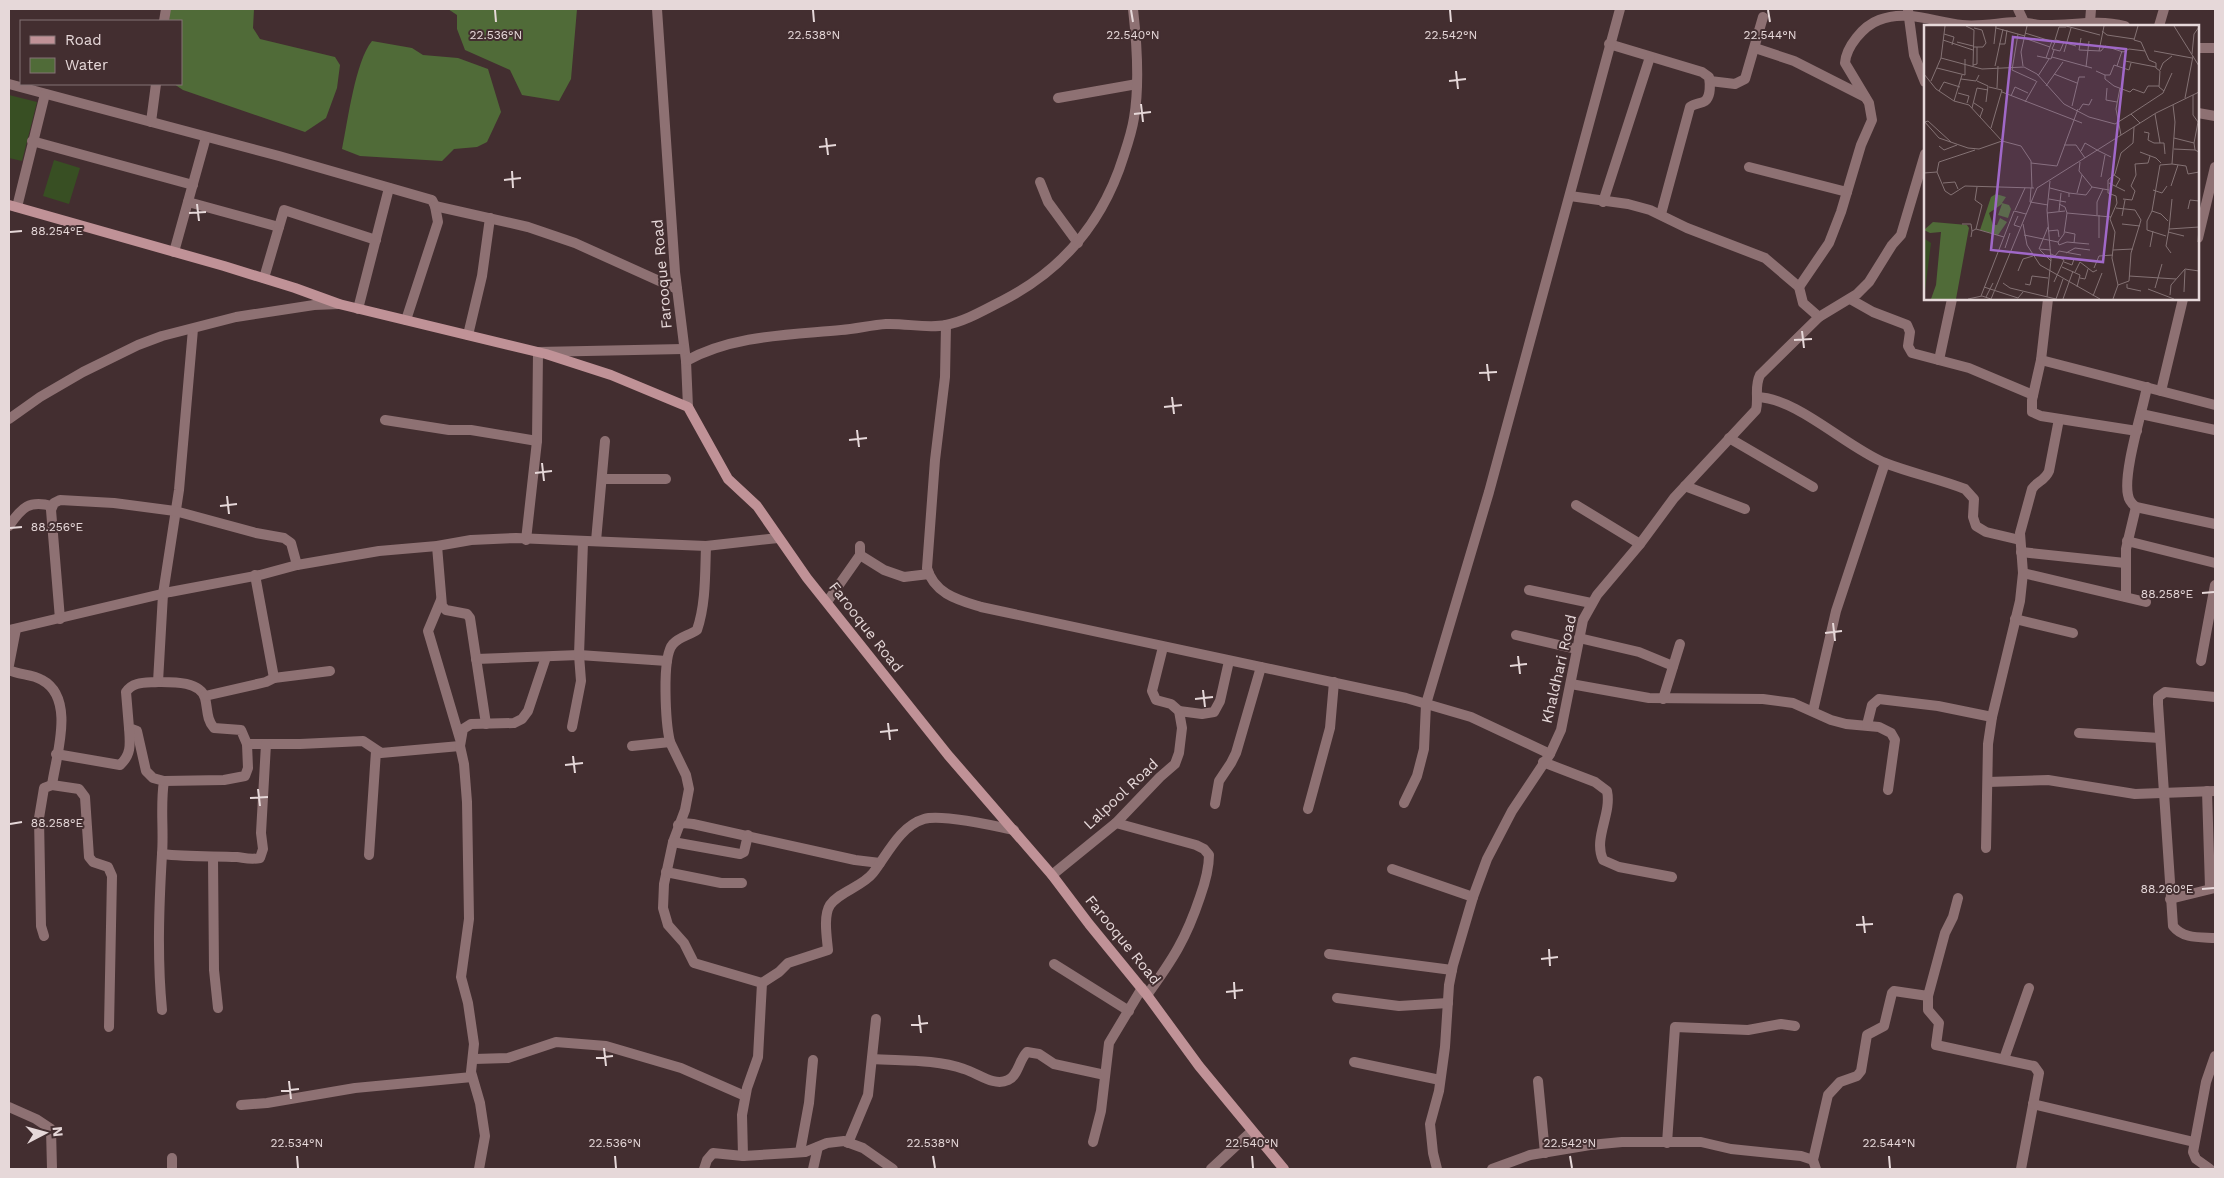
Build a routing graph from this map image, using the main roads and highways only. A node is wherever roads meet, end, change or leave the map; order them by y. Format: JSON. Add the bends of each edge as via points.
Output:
{"nodes":[{"id":1,"x":13,"y":206,"type":"edge"},
{"id":2,"x":1284,"y":1169,"type":"edge"}],
"edges":[{"from":1,"to":2,"type":"main road","name":"Farooque Road","via":[[264,278],[339,304],[538,352],[611,375],[688,408],[724,474],[757,506],[827,602],[948,755],[1052,875],[1199,1066]]}]}
